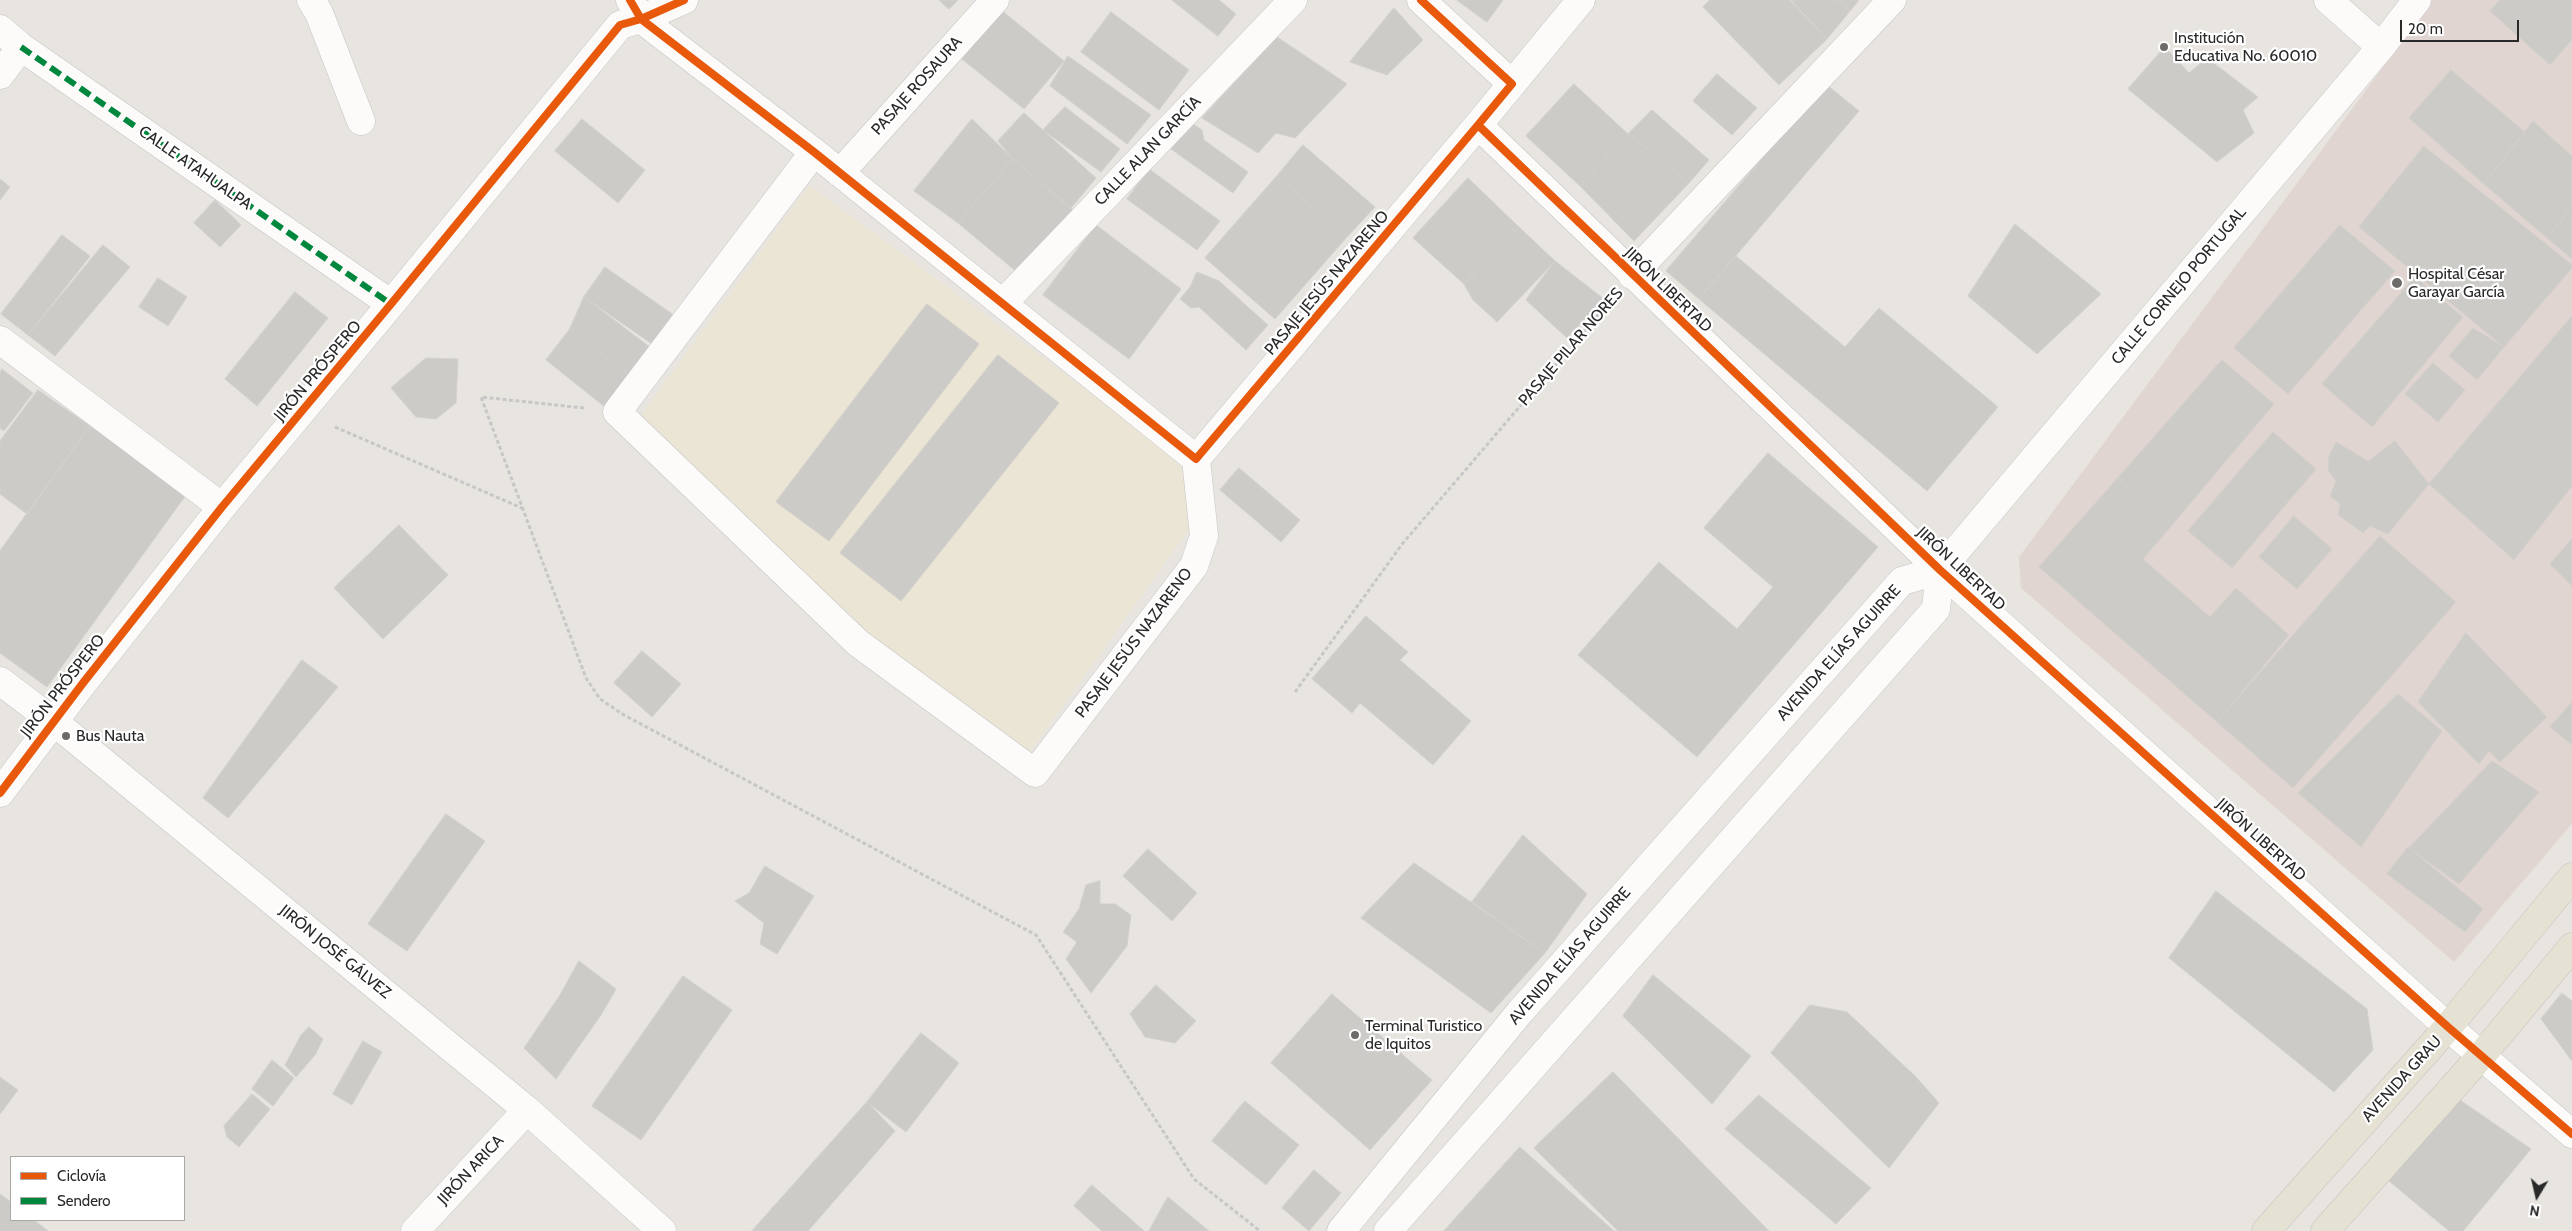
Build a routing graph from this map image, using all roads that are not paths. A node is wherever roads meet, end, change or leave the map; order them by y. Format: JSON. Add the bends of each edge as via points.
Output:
{"nodes":[{"id":1,"x":311,"y":0,"type":"edge"},
{"id":2,"x":684,"y":0,"type":"edge"},
{"id":3,"x":995,"y":0,"type":"edge"},
{"id":4,"x":1293,"y":0,"type":"edge"},
{"id":5,"x":1421,"y":0,"type":"edge"},
{"id":6,"x":1581,"y":0,"type":"edge"},
{"id":7,"x":1892,"y":0,"type":"edge"},
{"id":8,"x":2328,"y":0,"type":"edge"},
{"id":9,"x":2417,"y":0,"type":"edge"},
{"id":10,"x":636,"y":9,"type":"edge"},
{"id":11,"x":0,"y":29,"type":"edge"},
{"id":12,"x":21,"y":47,"type":"junction"},
{"id":13,"x":2381,"y":47,"type":"junction"},
{"id":14,"x":0,"y":75,"type":"edge"},
{"id":15,"x":1512,"y":84,"type":"junction"},
{"id":16,"x":361,"y":121,"type":"dead end"},
{"id":17,"x":1478,"y":125,"type":"junction"},
{"id":18,"x":814,"y":152,"type":"junction"},
{"id":19,"x":840,"y":172,"type":"junction"},
{"id":20,"x":1632,"y":275,"type":"junction"},
{"id":21,"x":1003,"y":302,"type":"junction"},
{"id":22,"x":391,"y":304,"type":"junction"},
{"id":23,"x":0,"y":340,"type":"edge"},
{"id":24,"x":1196,"y":458,"type":"junction"},
{"id":25,"x":222,"y":507,"type":"junction"},
{"id":26,"x":1940,"y":570,"type":"junction"},
{"id":27,"x":0,"y":682,"type":"edge"},
{"id":28,"x":53,"y":721,"type":"junction"},
{"id":29,"x":0,"y":793,"type":"edge"},
{"id":30,"x":2572,"y":877,"type":"edge"},
{"id":31,"x":2572,"y":946,"type":"edge"},
{"id":32,"x":2448,"y":1027,"type":"junction"},
{"id":33,"x":2481,"y":1056,"type":"junction"},
{"id":34,"x":1458,"y":1087,"type":"junction"},
{"id":35,"x":527,"y":1110,"type":"junction"},
{"id":36,"x":1491,"y":1114,"type":"junction"},
{"id":37,"x":2572,"y":1134,"type":"edge"},
{"id":38,"x":415,"y":1231,"type":"edge"},
{"id":39,"x":662,"y":1231,"type":"edge"},
{"id":40,"x":1342,"y":1231,"type":"edge"},
{"id":41,"x":1388,"y":1231,"type":"edge"},
{"id":42,"x":2266,"y":1231,"type":"edge"},
{"id":43,"x":2325,"y":1231,"type":"edge"}],
"edges":[{"from":1,"to":16,"type":"street"},
{"from":2,"to":10,"type":"street","name":"JIRÓN PRÓSPERO"},
{"from":3,"to":19,"type":"street","name":"PASAJE ROSAURA"},
{"from":4,"to":21,"type":"street","name":"CALLE ALAN GARCÍA"},
{"from":5,"to":15,"type":"street"},
{"from":6,"to":15,"type":"street"},
{"from":7,"to":20,"type":"street","name":"PASAJE PILAR NORES"},
{"from":8,"to":13,"type":"street"},
{"from":9,"to":13,"type":"street","name":"CALLE CORNEJO PORTUGAL"},
{"from":10,"to":18,"type":"street"},
{"from":10,"to":22,"type":"street","name":"JIRÓN PRÓSPERO"},
{"from":11,"to":12,"type":"street","name":"CALLE ATAHUALPA"},
{"from":12,"to":14,"type":"street"},
{"from":12,"to":22,"type":"street","name":"CALLE ATAHUALPA"},
{"from":13,"to":26,"type":"street","name":"CALLE CORNEJO PORTUGAL"},
{"from":15,"to":17,"type":"street"},
{"from":17,"to":20,"type":"street","name":"JIRÓN LIBERTAD"},
{"from":17,"to":24,"type":"street","name":"PASAJE JESÚS NAZARENO"},
{"from":18,"to":19,"type":"street"},
{"from":18,"to":24,"type":"street","name":"PASAJE JESÚS NAZARENO","via":[[617,412],[858,643],[1035,773],[1194,566],[1204,536]]},
{"from":19,"to":21,"type":"street"},
{"from":20,"to":26,"type":"street","name":"JIRÓN LIBERTAD"},
{"from":21,"to":24,"type":"street"},
{"from":22,"to":25,"type":"street","name":"JIRÓN PRÓSPERO"},
{"from":23,"to":25,"type":"street"},
{"from":25,"to":28,"type":"street","name":"JIRÓN PRÓSPERO"},
{"from":26,"to":32,"type":"street","name":"JIRÓN LIBERTAD"},
{"from":26,"to":34,"type":"street","name":"AVENIDA ELÍAS AGUIRRE","via":[[1902,581],[1520,1012]]},
{"from":26,"to":36,"type":"street","via":[[1936,609]]},
{"from":27,"to":28,"type":"street","name":"JIRÓN JOSÉ GÁLVEZ"},
{"from":28,"to":29,"type":"street","name":"JIRÓN PRÓSPERO"},
{"from":28,"to":35,"type":"street","name":"JIRÓN JOSÉ GÁLVEZ"},
{"from":30,"to":32,"type":"main road","name":"AVENIDA GRAU"},
{"from":31,"to":33,"type":"main road"},
{"from":32,"to":33,"type":"street","name":"JIRÓN LIBERTAD"},
{"from":32,"to":42,"type":"main road","name":"AVENIDA GRAU"},
{"from":33,"to":37,"type":"street","name":"JIRÓN LIBERTAD"},
{"from":33,"to":43,"type":"main road"},
{"from":34,"to":36,"type":"street"},
{"from":34,"to":40,"type":"street","name":"AVENIDA ELÍAS AGUIRRE"},
{"from":35,"to":38,"type":"street","name":"JIRÓN ARICA"},
{"from":35,"to":39,"type":"street","name":"JIRÓN JOSÉ GÁLVEZ"},
{"from":36,"to":41,"type":"street"}]}
